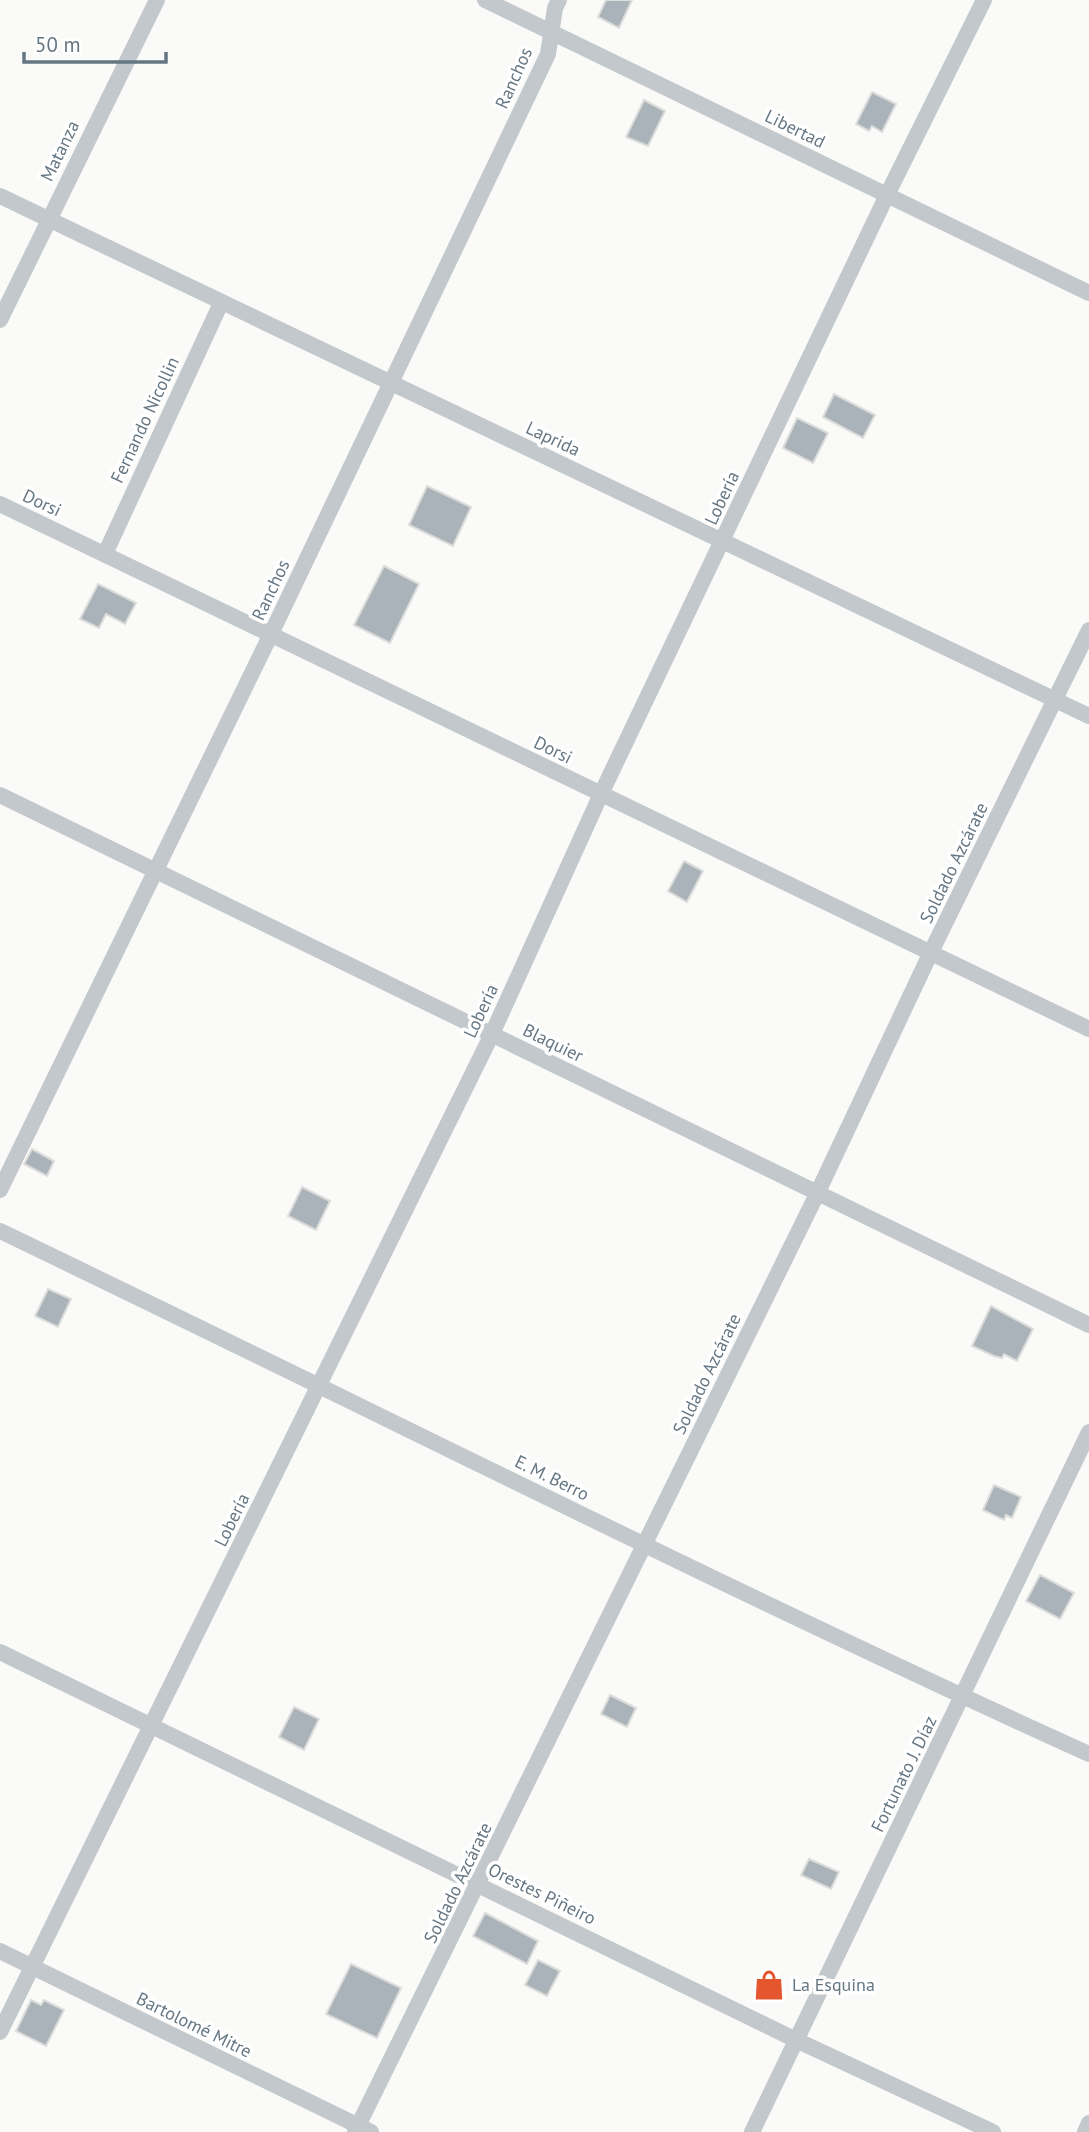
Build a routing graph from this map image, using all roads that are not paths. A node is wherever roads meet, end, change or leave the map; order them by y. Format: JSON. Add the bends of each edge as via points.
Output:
{"nodes":[{"id":1,"x":157,"y":0,"type":"edge"},
{"id":2,"x":485,"y":0,"type":"edge"},
{"id":3,"x":559,"y":0,"type":"edge"},
{"id":4,"x":984,"y":0,"type":"edge"},
{"id":5,"x":551,"y":31,"type":"junction"},
{"id":6,"x":887,"y":195,"type":"junction"},
{"id":7,"x":0,"y":196,"type":"edge"},
{"id":8,"x":48,"y":219,"type":"junction"},
{"id":9,"x":1089,"y":293,"type":"edge"},
{"id":10,"x":221,"y":303,"type":"junction"},
{"id":11,"x":0,"y":320,"type":"edge"},
{"id":12,"x":390,"y":382,"type":"junction"},
{"id":13,"x":0,"y":504,"type":"edge"},
{"id":14,"x":723,"y":541,"type":"junction"},
{"id":15,"x":105,"y":554,"type":"junction"},
{"id":16,"x":1089,"y":630,"type":"edge"},
{"id":17,"x":270,"y":636,"type":"junction"},
{"id":18,"x":1055,"y":700,"type":"junction"},
{"id":19,"x":1089,"y":716,"type":"edge"},
{"id":20,"x":601,"y":794,"type":"junction"},
{"id":21,"x":0,"y":795,"type":"edge"},
{"id":22,"x":153,"y":871,"type":"junction"},
{"id":23,"x":931,"y":952,"type":"junction"},
{"id":24,"x":1089,"y":1029,"type":"edge"},
{"id":25,"x":492,"y":1034,"type":"junction"},
{"id":26,"x":0,"y":1189,"type":"edge"},
{"id":27,"x":817,"y":1194,"type":"junction"},
{"id":28,"x":0,"y":1231,"type":"edge"},
{"id":29,"x":1089,"y":1325,"type":"edge"},
{"id":30,"x":320,"y":1384,"type":"junction"},
{"id":31,"x":1089,"y":1432,"type":"edge"},
{"id":32,"x":644,"y":1545,"type":"junction"},
{"id":33,"x":0,"y":1652,"type":"edge"},
{"id":34,"x":963,"y":1697,"type":"junction"},
{"id":35,"x":152,"y":1726,"type":"junction"},
{"id":36,"x":1089,"y":1754,"type":"edge"},
{"id":37,"x":478,"y":1885,"type":"junction"},
{"id":38,"x":0,"y":1951,"type":"edge"},
{"id":39,"x":31,"y":1967,"type":"junction"},
{"id":40,"x":0,"y":2032,"type":"edge"},
{"id":41,"x":796,"y":2039,"type":"junction"},
{"id":42,"x":1089,"y":2123,"type":"edge"},
{"id":43,"x":361,"y":2130,"type":"edge"},
{"id":44,"x":752,"y":2132,"type":"edge"},
{"id":45,"x":993,"y":2132,"type":"edge"},
{"id":46,"x":1085,"y":2132,"type":"edge"}],
"edges":[{"from":1,"to":8,"type":"street","name":"Matanza"},
{"from":2,"to":5,"type":"street","name":"Libertad"},
{"from":3,"to":5,"type":"street","name":"Ranchos"},
{"from":4,"to":6,"type":"street","name":"Lobería"},
{"from":5,"to":6,"type":"street","name":"Libertad"},
{"from":5,"to":12,"type":"street","name":"Ranchos","via":[[548,54]]},
{"from":6,"to":9,"type":"street","name":"Libertad"},
{"from":6,"to":14,"type":"street","name":"Lobería"},
{"from":7,"to":8,"type":"street","name":"Laprida"},
{"from":8,"to":10,"type":"street","name":"Laprida"},
{"from":8,"to":11,"type":"street","name":"Matanza"},
{"from":10,"to":12,"type":"street","name":"Laprida"},
{"from":10,"to":15,"type":"street","name":"Fernando Nicollin"},
{"from":12,"to":14,"type":"street","name":"Laprida"},
{"from":12,"to":17,"type":"street","name":"Ranchos"},
{"from":13,"to":15,"type":"street","name":"Dorsi"},
{"from":14,"to":18,"type":"street","name":"Laprida"},
{"from":14,"to":20,"type":"street","name":"Lobería"},
{"from":15,"to":17,"type":"street","name":"Dorsi"},
{"from":16,"to":18,"type":"street","name":"Soldado Azcárate"},
{"from":17,"to":20,"type":"street","name":"Dorsi"},
{"from":17,"to":22,"type":"street","name":"Ranchos"},
{"from":18,"to":19,"type":"street","name":"Laprida"},
{"from":18,"to":23,"type":"street","name":"Soldado Azcárate"},
{"from":20,"to":23,"type":"street","name":"Dorsi"},
{"from":20,"to":25,"type":"street","name":"Lobería"},
{"from":21,"to":22,"type":"street","name":"Blaquier"},
{"from":22,"to":25,"type":"street","name":"Blaquier"},
{"from":22,"to":26,"type":"street","name":"Ranchos"},
{"from":23,"to":24,"type":"street","name":"Dorsi"},
{"from":23,"to":27,"type":"street","name":"Soldado Azcárate"},
{"from":25,"to":27,"type":"street","name":"Blaquier"},
{"from":25,"to":30,"type":"street","name":"Lobería"},
{"from":27,"to":29,"type":"street","name":"Blaquier"},
{"from":27,"to":32,"type":"street","name":"Soldado Azcárate"},
{"from":28,"to":30,"type":"street","name":"E. M. Berro"},
{"from":30,"to":32,"type":"street","name":"E. M. Berro"},
{"from":30,"to":35,"type":"street","name":"Lobería"},
{"from":31,"to":34,"type":"street","name":"Fortunato J. Díaz"},
{"from":32,"to":34,"type":"street","name":"E. M. Berro"},
{"from":32,"to":37,"type":"street","name":"Soldado Azcárate"},
{"from":33,"to":35,"type":"street","name":"Orestes Piñeiro"},
{"from":34,"to":36,"type":"street","name":"E. M. Berro"},
{"from":34,"to":41,"type":"street","name":"Fortunato J. Díaz"},
{"from":35,"to":37,"type":"street","name":"Orestes Piñeiro"},
{"from":35,"to":39,"type":"street","name":"Lobería"},
{"from":37,"to":41,"type":"street","name":"Orestes Piñeiro"},
{"from":37,"to":43,"type":"street","name":"Soldado Azcárate"},
{"from":38,"to":39,"type":"street","name":"Bartolomé Mitre"},
{"from":39,"to":40,"type":"street","name":"Lobería"},
{"from":39,"to":43,"type":"street","name":"Bartolomé Mitre"},
{"from":41,"to":44,"type":"street","name":"Fortunato J. Díaz"},
{"from":41,"to":45,"type":"street","name":"Orestes Piñeiro"},
{"from":42,"to":46,"type":"street"}]}
